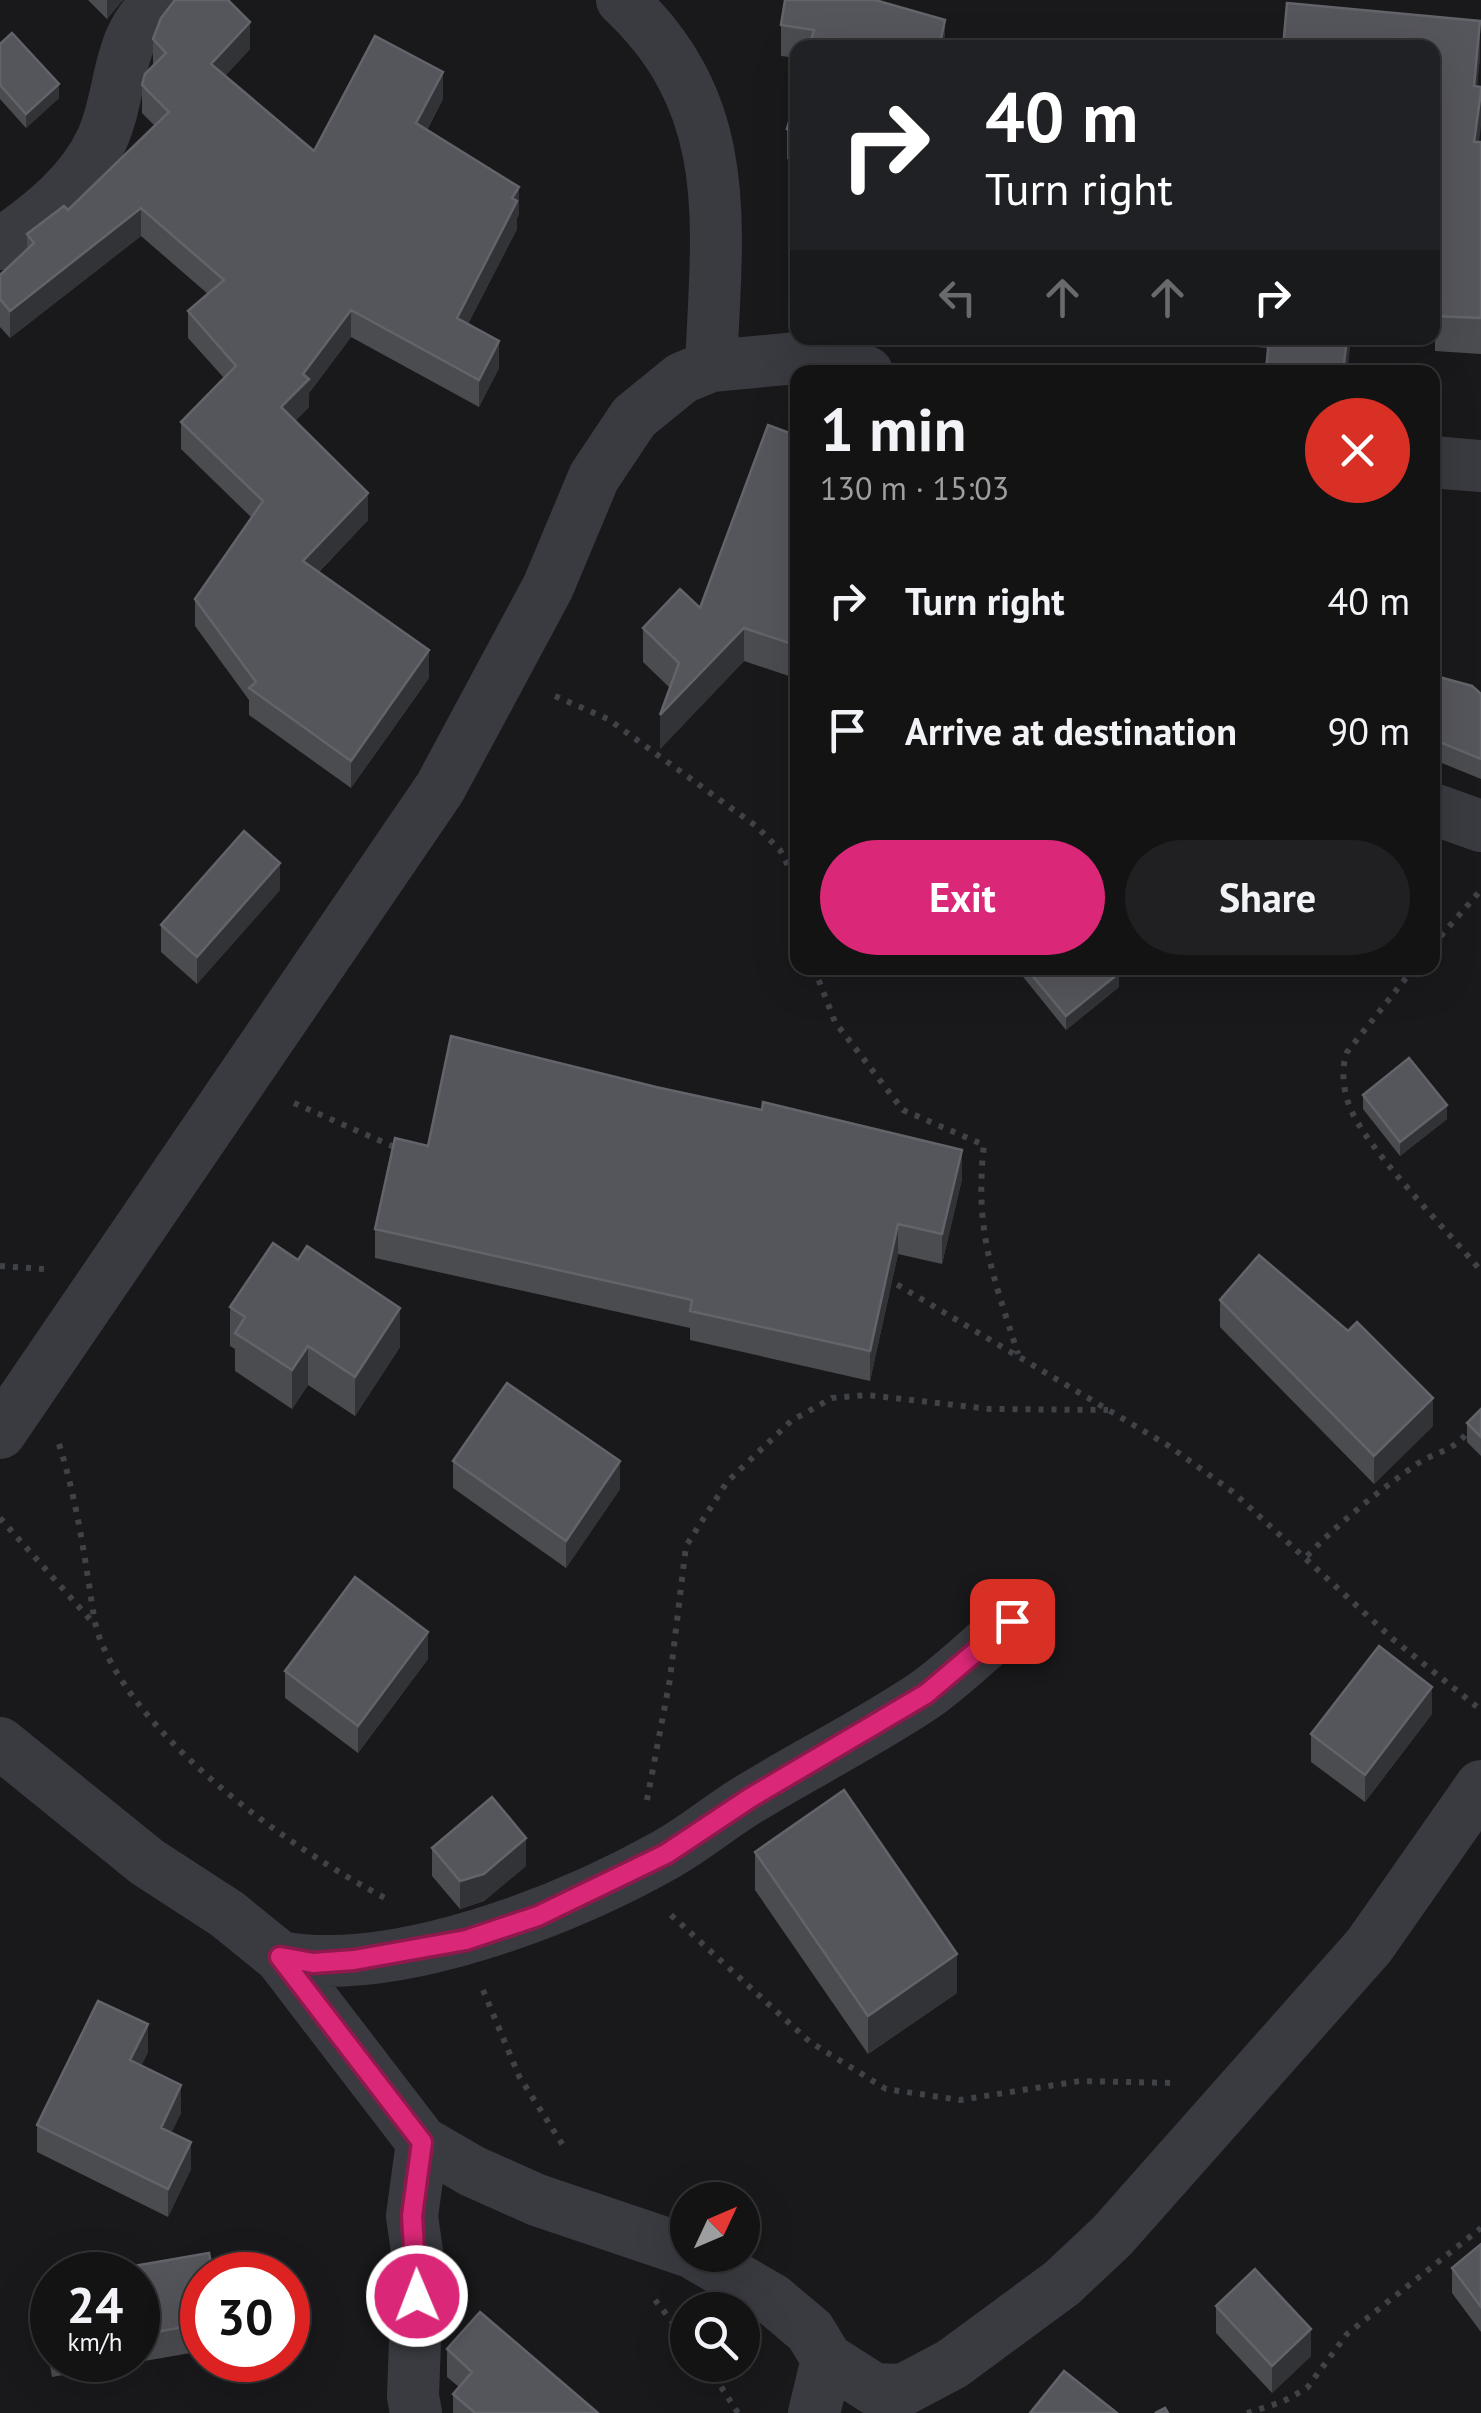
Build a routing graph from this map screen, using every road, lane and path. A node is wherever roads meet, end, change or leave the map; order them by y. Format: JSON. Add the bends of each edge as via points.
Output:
{"nodes":[{"id":1,"x":161,"y":0,"type":"edge"},
{"id":2,"x":622,"y":0,"type":"edge"},
{"id":3,"x":0,"y":244,"type":"edge"},
{"id":4,"x":832,"y":365,"type":"edge"},
{"id":5,"x":711,"y":366,"type":"junction"},
{"id":6,"x":1440,"y":463,"type":"edge"},
{"id":7,"x":1481,"y":466,"type":"edge"},
{"id":8,"x":502,"y":678,"type":"junction"},
{"id":9,"x":790,"y":870,"type":"edge"},
{"id":10,"x":1481,"y":890,"type":"edge"},
{"id":11,"x":1440,"y":937,"type":"edge"},
{"id":12,"x":817,"y":975,"type":"edge"},
{"id":13,"x":1408,"y":975,"type":"edge"},
{"id":14,"x":244,"y":1077,"type":"junction"},
{"id":15,"x":418,"y":1156,"type":"edge"},
{"id":16,"x":868,"y":1271,"type":"edge"},
{"id":17,"x":1481,"y":1271,"type":"edge"},
{"id":18,"x":1018,"y":1354,"type":"junction"},
{"id":19,"x":36,"y":1381,"type":"junction"},
{"id":20,"x":1108,"y":1410,"type":"junction"},
{"id":21,"x":1474,"y":1421,"type":"edge"},
{"id":22,"x":0,"y":1433,"type":"edge"},
{"id":23,"x":0,"y":1518,"type":"edge"},
{"id":24,"x":1307,"y":1556,"type":"junction"},
{"id":25,"x":1012,"y":1621,"type":"dead end"},
{"id":26,"x":96,"y":1627,"type":"junction"},
{"id":27,"x":1481,"y":1710,"type":"edge"},
{"id":28,"x":0,"y":1743,"type":"edge"},
{"id":29,"x":1481,"y":1786,"type":"edge"},
{"id":30,"x":632,"y":1872,"type":"junction"},
{"id":31,"x":466,"y":1940,"type":"junction"},
{"id":32,"x":280,"y":1957,"type":"junction"},
{"id":33,"x":1244,"y":2091,"type":"junction"},
{"id":34,"x":422,"y":2142,"type":"junction"},
{"id":35,"x":614,"y":2224,"type":"junction"},
{"id":36,"x":1481,"y":2228,"type":"edge"},
{"id":37,"x":670,"y":2244,"type":"edge"},
{"id":38,"x":725,"y":2272,"type":"edge"},
{"id":39,"x":827,"y":2359,"type":"junction"},
{"id":40,"x":717,"y":2382,"type":"edge"},
{"id":41,"x":410,"y":2407,"type":"edge"},
{"id":42,"x":738,"y":2413,"type":"edge"},
{"id":43,"x":814,"y":2413,"type":"edge"},
{"id":44,"x":1247,"y":2413,"type":"edge"}],
"edges":[{"from":1,"to":3,"type":"street","via":[[128,40],[102,140],[91,158],[32,221]]},
{"from":2,"to":5,"type":"street","via":[[681,72],[715,167]]},
{"from":4,"to":5,"type":"street","via":[[797,358]]},
{"from":5,"to":8,"type":"street","via":[[682,378],[634,416],[594,477]]},
{"from":6,"to":7,"type":"street"},
{"from":8,"to":9,"type":"path","via":[[608,719],[756,826]]},
{"from":8,"to":14,"type":"street","via":[[440,788]]},
{"from":10,"to":11,"type":"path"},
{"from":12,"to":18,"type":"path","via":[[835,1022],[903,1110],[984,1145],[978,1197],[983,1245]]},
{"from":13,"to":17,"type":"path","via":[[1346,1052],[1349,1107]]},
{"from":14,"to":15,"type":"path"},
{"from":14,"to":19,"type":"street"},
{"from":16,"to":18,"type":"path"},
{"from":18,"to":20,"type":"path"},
{"from":19,"to":22,"type":"street"},
{"from":19,"to":26,"type":"path","via":[[70,1478]]},
{"from":20,"to":24,"type":"path","via":[[1233,1492]]},
{"from":20,"to":30,"type":"path","via":[[990,1410],[849,1396],[808,1408],[754,1452],[707,1507],[686,1546],[670,1679]]},
{"from":21,"to":24,"type":"path","via":[[1451,1450],[1424,1460],[1345,1516]]},
{"from":23,"to":26,"type":"path"},
{"from":24,"to":27,"type":"path"},
{"from":25,"to":30,"type":"street","via":[[926,1694]]},
{"from":26,"to":31,"type":"path","via":[[138,1705],[246,1806],[349,1878]]},
{"from":28,"to":32,"type":"street","via":[[147,1862]]},
{"from":29,"to":33,"type":"street","via":[[1369,1946]]},
{"from":30,"to":31,"type":"street","via":[[538,1916]]},
{"from":30,"to":33,"type":"path","via":[[781,2018],[834,2060],[886,2089],[960,2100],[1080,2080]]},
{"from":31,"to":32,"type":"street","via":[[354,1960]]},
{"from":31,"to":35,"type":"path","via":[[519,2076]]},
{"from":32,"to":34,"type":"street"},
{"from":33,"to":39,"type":"street","via":[[1081,2266],[952,2364],[889,2391],[852,2378]]},
{"from":34,"to":35,"type":"street","via":[[503,2186]]},
{"from":34,"to":41,"type":"street","via":[[412,2216],[418,2259]]},
{"from":35,"to":37,"type":"street"},
{"from":36,"to":44,"type":"path","via":[[1347,2334],[1307,2388]]},
{"from":38,"to":39,"type":"street","via":[[810,2331]]},
{"from":39,"to":43,"type":"street"},
{"from":40,"to":42,"type":"path"}]}
